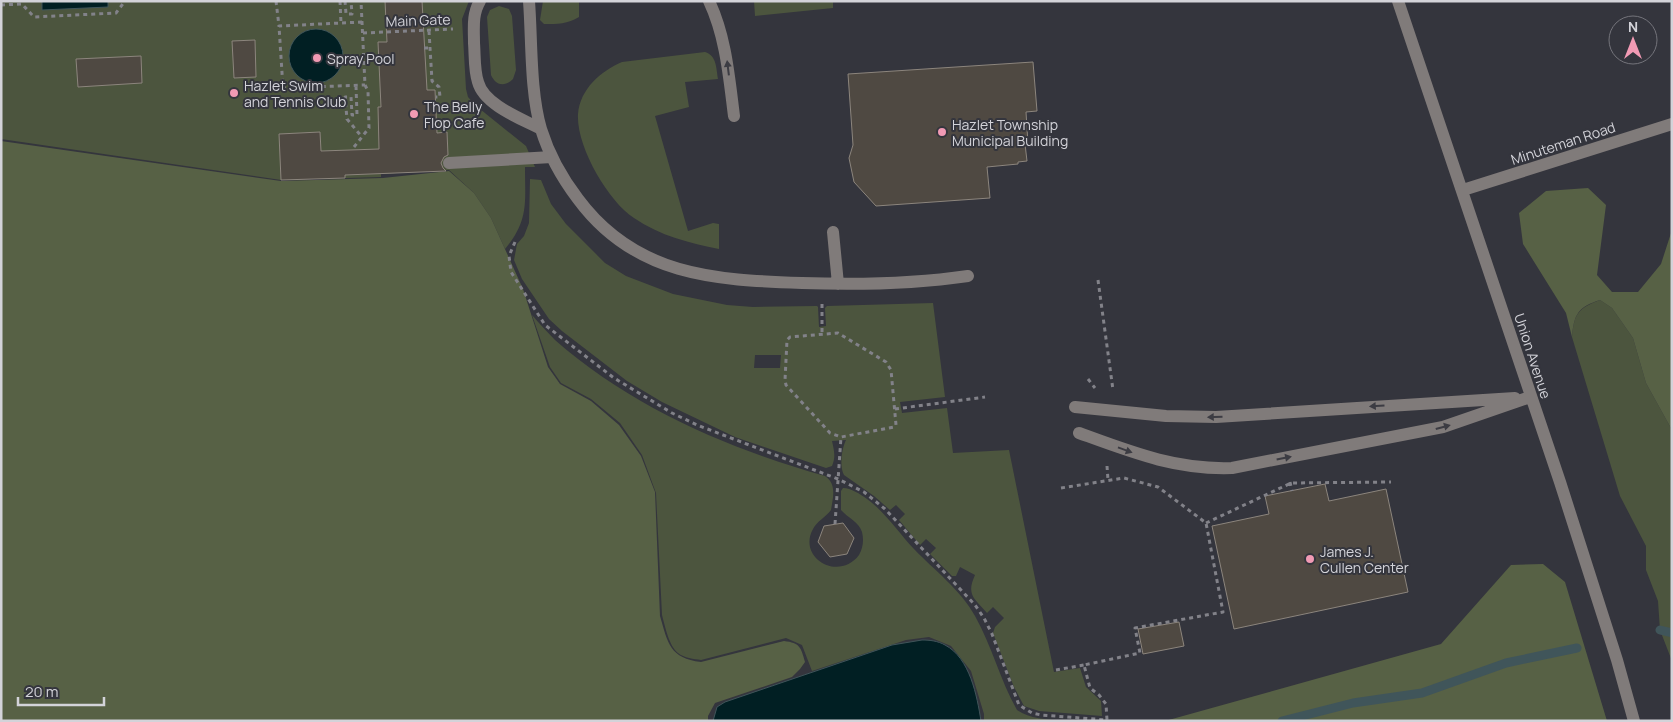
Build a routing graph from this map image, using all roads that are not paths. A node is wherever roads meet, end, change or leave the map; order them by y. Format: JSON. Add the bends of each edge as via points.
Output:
{"nodes":[{"id":1,"x":480,"y":1,"type":"edge"},
{"id":2,"x":529,"y":1,"type":"edge"},
{"id":3,"x":1398,"y":1,"type":"edge"},
{"id":4,"x":711,"y":6,"type":"edge"},
{"id":5,"x":734,"y":116,"type":"dead end"},
{"id":6,"x":1672,"y":124,"type":"edge"},
{"id":7,"x":541,"y":129,"type":"junction"},
{"id":8,"x":552,"y":157,"type":"junction"},
{"id":9,"x":449,"y":163,"type":"dead end"},
{"id":10,"x":1463,"y":190,"type":"junction"},
{"id":11,"x":833,"y":232,"type":"dead end"},
{"id":12,"x":968,"y":276,"type":"dead end"},
{"id":13,"x":838,"y":284,"type":"junction"},
{"id":14,"x":1530,"y":397,"type":"junction"},
{"id":15,"x":1075,"y":407,"type":"dead end"},
{"id":16,"x":1079,"y":434,"type":"dead end"},
{"id":17,"x":1634,"y":721,"type":"edge"}],
"edges":[{"from":1,"to":7,"type":"street","via":[[474,29],[476,74],[482,92],[497,105]]},
{"from":2,"to":7,"type":"street"},
{"from":3,"to":10,"type":"street","name":"Union Avenue"},
{"from":5,"to":4,"type":"street","one_way":true,"via":[[726,51]]},
{"from":6,"to":10,"type":"street","name":"Minuteman Road"},
{"from":7,"to":8,"type":"street"},
{"from":8,"to":9,"type":"street"},
{"from":8,"to":13,"type":"street","via":[[566,182],[602,227],[648,258],[676,269],[712,277],[752,282]]},
{"from":10,"to":14,"type":"street","name":"Union Avenue"},
{"from":11,"to":13,"type":"street"},
{"from":12,"to":13,"type":"street","via":[[926,282]]},
{"from":14,"to":15,"type":"street","one_way":true,"via":[[1216,417],[1166,416]]},
{"from":16,"to":14,"type":"street","one_way":true,"via":[[1160,461],[1208,469],[1232,468],[1444,427]]},
{"from":14,"to":17,"type":"street","name":"Union Avenue"}]}
